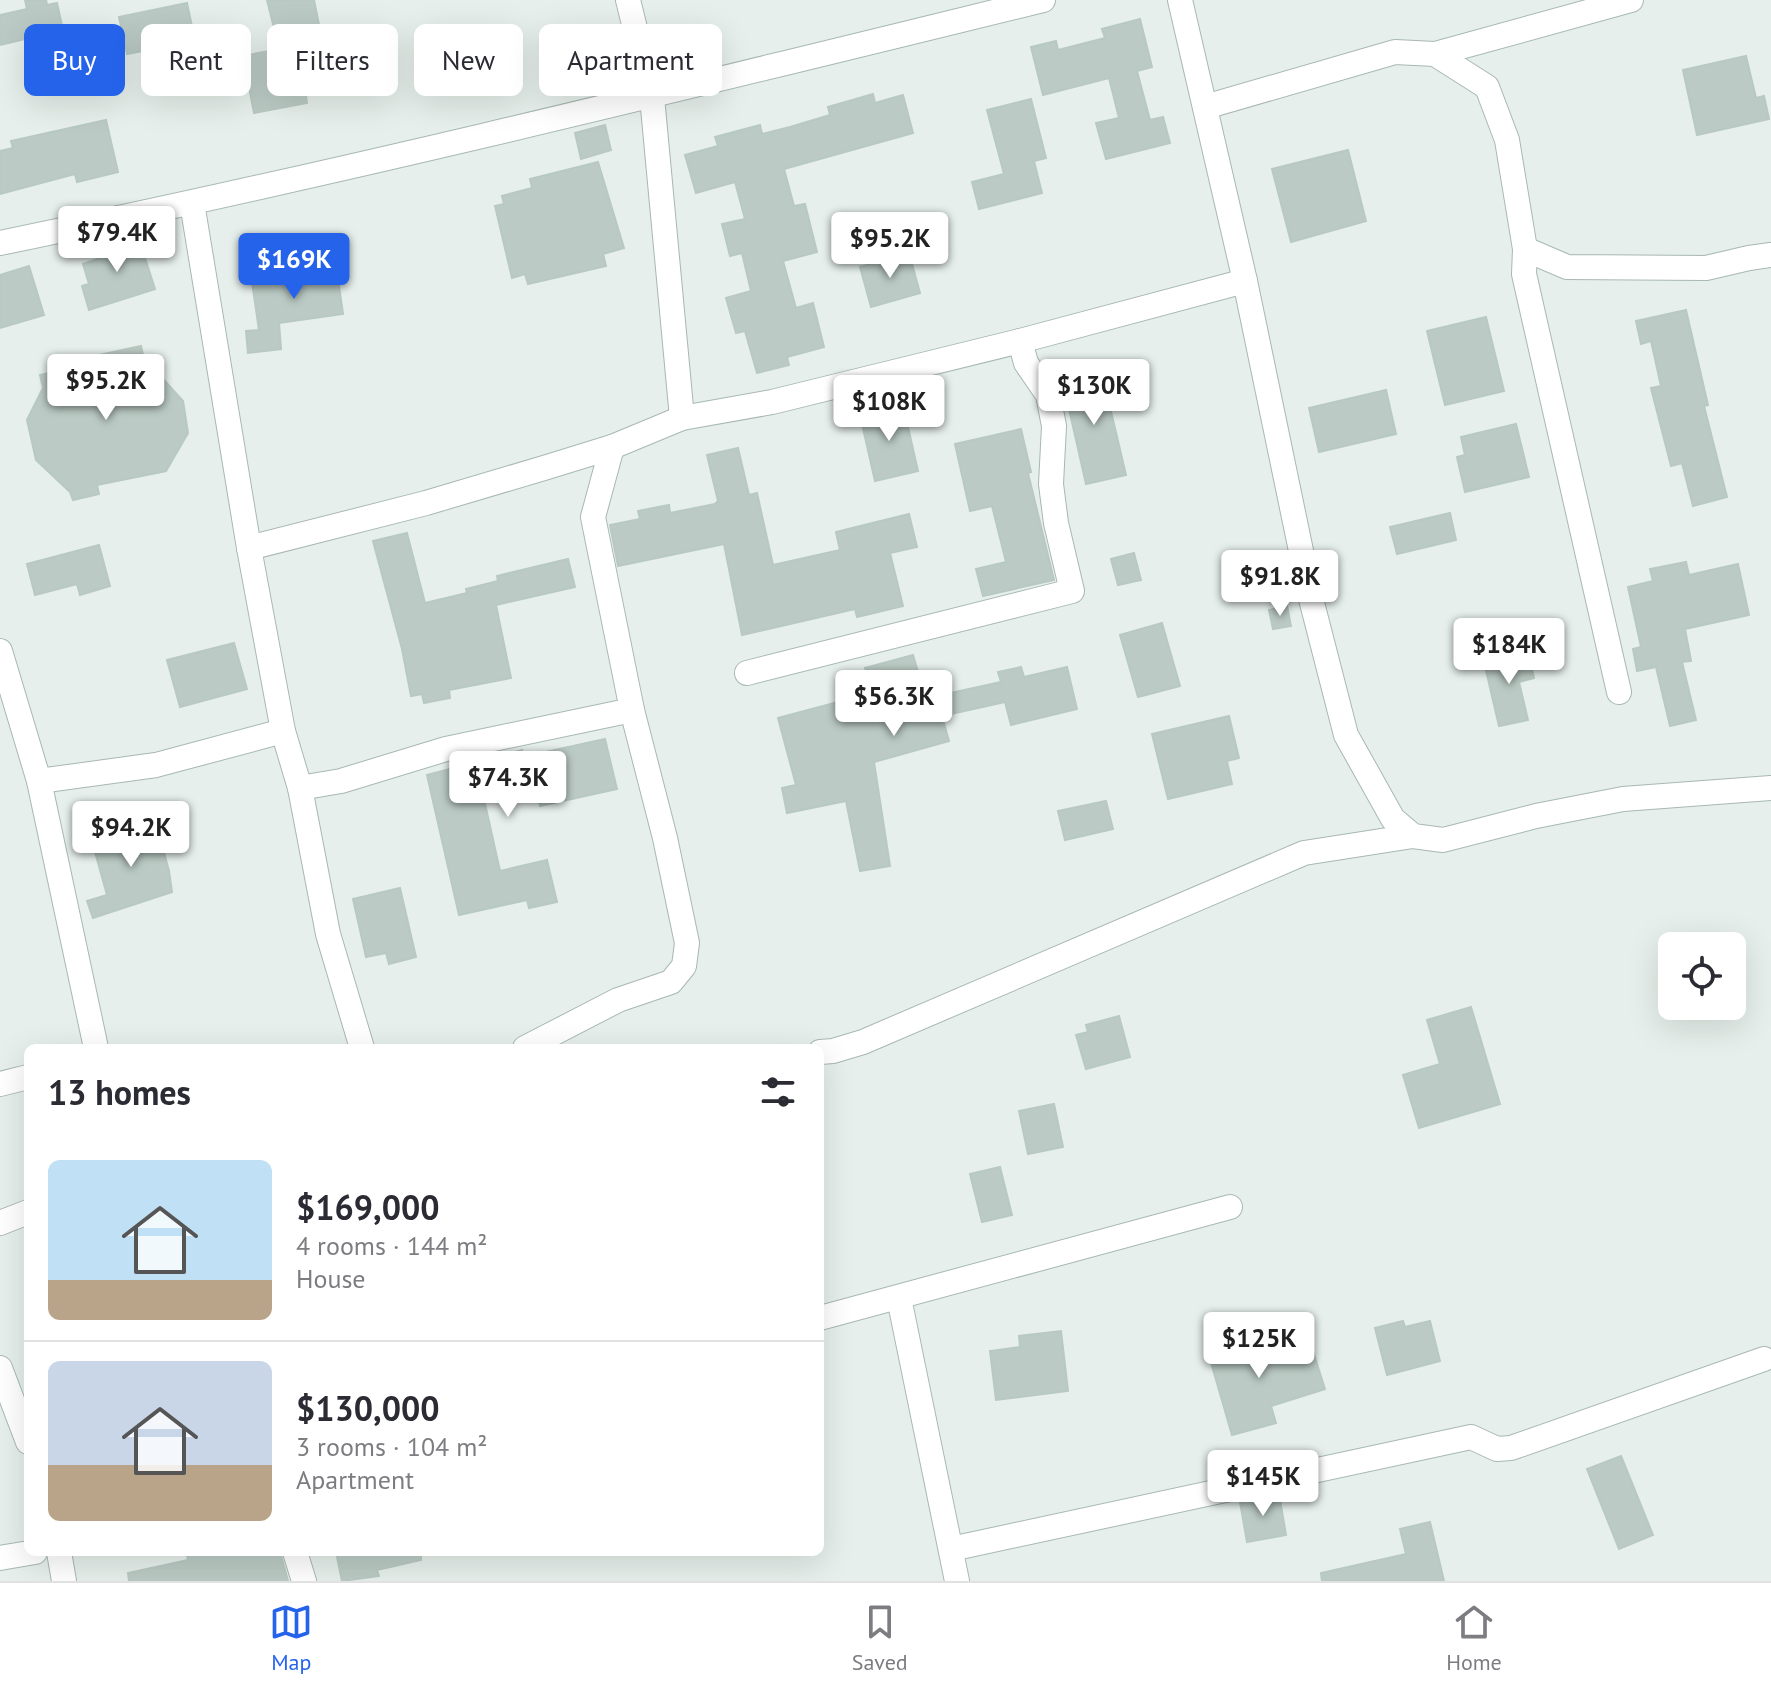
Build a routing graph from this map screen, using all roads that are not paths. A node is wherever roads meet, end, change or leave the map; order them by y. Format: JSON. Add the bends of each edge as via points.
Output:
{"nodes":[{"id":1,"x":628,"y":0,"type":"edge"},
{"id":2,"x":1043,"y":0,"type":"edge"},
{"id":3,"x":1180,"y":0,"type":"edge"},
{"id":4,"x":1631,"y":0,"type":"edge"},
{"id":5,"x":1435,"y":54,"type":"junction"},
{"id":6,"x":652,"y":97,"type":"junction"},
{"id":7,"x":1205,"y":107,"type":"junction"},
{"id":8,"x":192,"y":203,"type":"junction"},
{"id":9,"x":0,"y":243,"type":"edge"},
{"id":10,"x":1525,"y":249,"type":"junction"},
{"id":11,"x":1771,"y":255,"type":"edge"},
{"id":12,"x":1245,"y":281,"type":"junction"},
{"id":13,"x":1020,"y":341,"type":"junction"},
{"id":14,"x":682,"y":418,"type":"junction"},
{"id":15,"x":612,"y":447,"type":"junction"},
{"id":16,"x":249,"y":548,"type":"junction"},
{"id":17,"x":0,"y":651,"type":"edge"},
{"id":18,"x":747,"y":673,"type":"dead end"},
{"id":19,"x":1619,"y":692,"type":"dead end"},
{"id":20,"x":632,"y":710,"type":"junction"},
{"id":21,"x":9,"y":714,"type":"edge"},
{"id":22,"x":283,"y":731,"type":"junction"},
{"id":23,"x":39,"y":781,"type":"junction"},
{"id":24,"x":300,"y":788,"type":"junction"},
{"id":25,"x":1771,"y":788,"type":"edge"},
{"id":26,"x":1413,"y":836,"type":"junction"},
{"id":27,"x":95,"y":1044,"type":"edge"},
{"id":28,"x":361,"y":1044,"type":"edge"},
{"id":29,"x":533,"y":1044,"type":"edge"},
{"id":30,"x":824,"y":1052,"type":"edge"},
{"id":31,"x":24,"y":1078,"type":"edge"},
{"id":32,"x":0,"y":1084,"type":"edge"},
{"id":33,"x":1230,"y":1207,"type":"dead end"},
{"id":34,"x":24,"y":1214,"type":"edge"},
{"id":35,"x":0,"y":1223,"type":"edge"},
{"id":36,"x":899,"y":1298,"type":"junction"},
{"id":37,"x":824,"y":1317,"type":"edge"},
{"id":38,"x":1764,"y":1359,"type":"dead end"},
{"id":39,"x":0,"y":1368,"type":"edge"},
{"id":40,"x":24,"y":1431,"type":"edge"},
{"id":41,"x":951,"y":1549,"type":"junction"},
{"id":42,"x":24,"y":1554,"type":"edge"},
{"id":43,"x":60,"y":1556,"type":"edge"},
{"id":44,"x":296,"y":1556,"type":"edge"},
{"id":45,"x":0,"y":1558,"type":"edge"},
{"id":46,"x":64,"y":1581,"type":"edge"},
{"id":47,"x":304,"y":1581,"type":"edge"},
{"id":48,"x":957,"y":1581,"type":"edge"}],
"edges":[{"from":1,"to":6,"type":"street"},
{"from":2,"to":6,"type":"street"},
{"from":3,"to":7,"type":"street"},
{"from":4,"to":5,"type":"street"},
{"from":5,"to":7,"type":"street","via":[[1395,52]]},
{"from":5,"to":10,"type":"street","via":[[1487,87],[1507,140]]},
{"from":6,"to":8,"type":"street"},
{"from":6,"to":14,"type":"street"},
{"from":7,"to":12,"type":"street"},
{"from":8,"to":9,"type":"street"},
{"from":8,"to":16,"type":"street"},
{"from":10,"to":11,"type":"street","via":[[1567,267],[1706,268]]},
{"from":10,"to":19,"type":"street","via":[[1524,274]]},
{"from":12,"to":13,"type":"street"},
{"from":12,"to":26,"type":"street","via":[[1311,599],[1346,735],[1393,819]]},
{"from":13,"to":14,"type":"street","via":[[772,402]]},
{"from":13,"to":18,"type":"street","via":[[1026,363],[1048,395],[1054,426],[1051,484],[1072,591]]},
{"from":14,"to":15,"type":"street"},
{"from":15,"to":16,"type":"street","via":[[426,503]]},
{"from":15,"to":20,"type":"street","via":[[593,517]]},
{"from":16,"to":22,"type":"street"},
{"from":17,"to":21,"type":"street"},
{"from":20,"to":24,"type":"street","via":[[446,749]]},
{"from":20,"to":29,"type":"street","via":[[687,943],[684,966],[671,982],[618,1000]]},
{"from":21,"to":23,"type":"street"},
{"from":22,"to":23,"type":"street","via":[[156,765]]},
{"from":22,"to":24,"type":"street"},
{"from":23,"to":27,"type":"street"},
{"from":24,"to":28,"type":"street","via":[[328,934]]},
{"from":25,"to":26,"type":"street","via":[[1623,799],[1443,840]]},
{"from":26,"to":30,"type":"street","via":[[1304,853],[863,1042]]},
{"from":31,"to":32,"type":"street"},
{"from":33,"to":36,"type":"street"},
{"from":34,"to":35,"type":"street"},
{"from":36,"to":37,"type":"street"},
{"from":36,"to":41,"type":"street"},
{"from":38,"to":41,"type":"street","via":[[1511,1448],[1497,1449],[1471,1437]]},
{"from":39,"to":40,"type":"street"},
{"from":41,"to":48,"type":"street"},
{"from":42,"to":45,"type":"street"},
{"from":43,"to":46,"type":"street"},
{"from":44,"to":47,"type":"street"}]}
